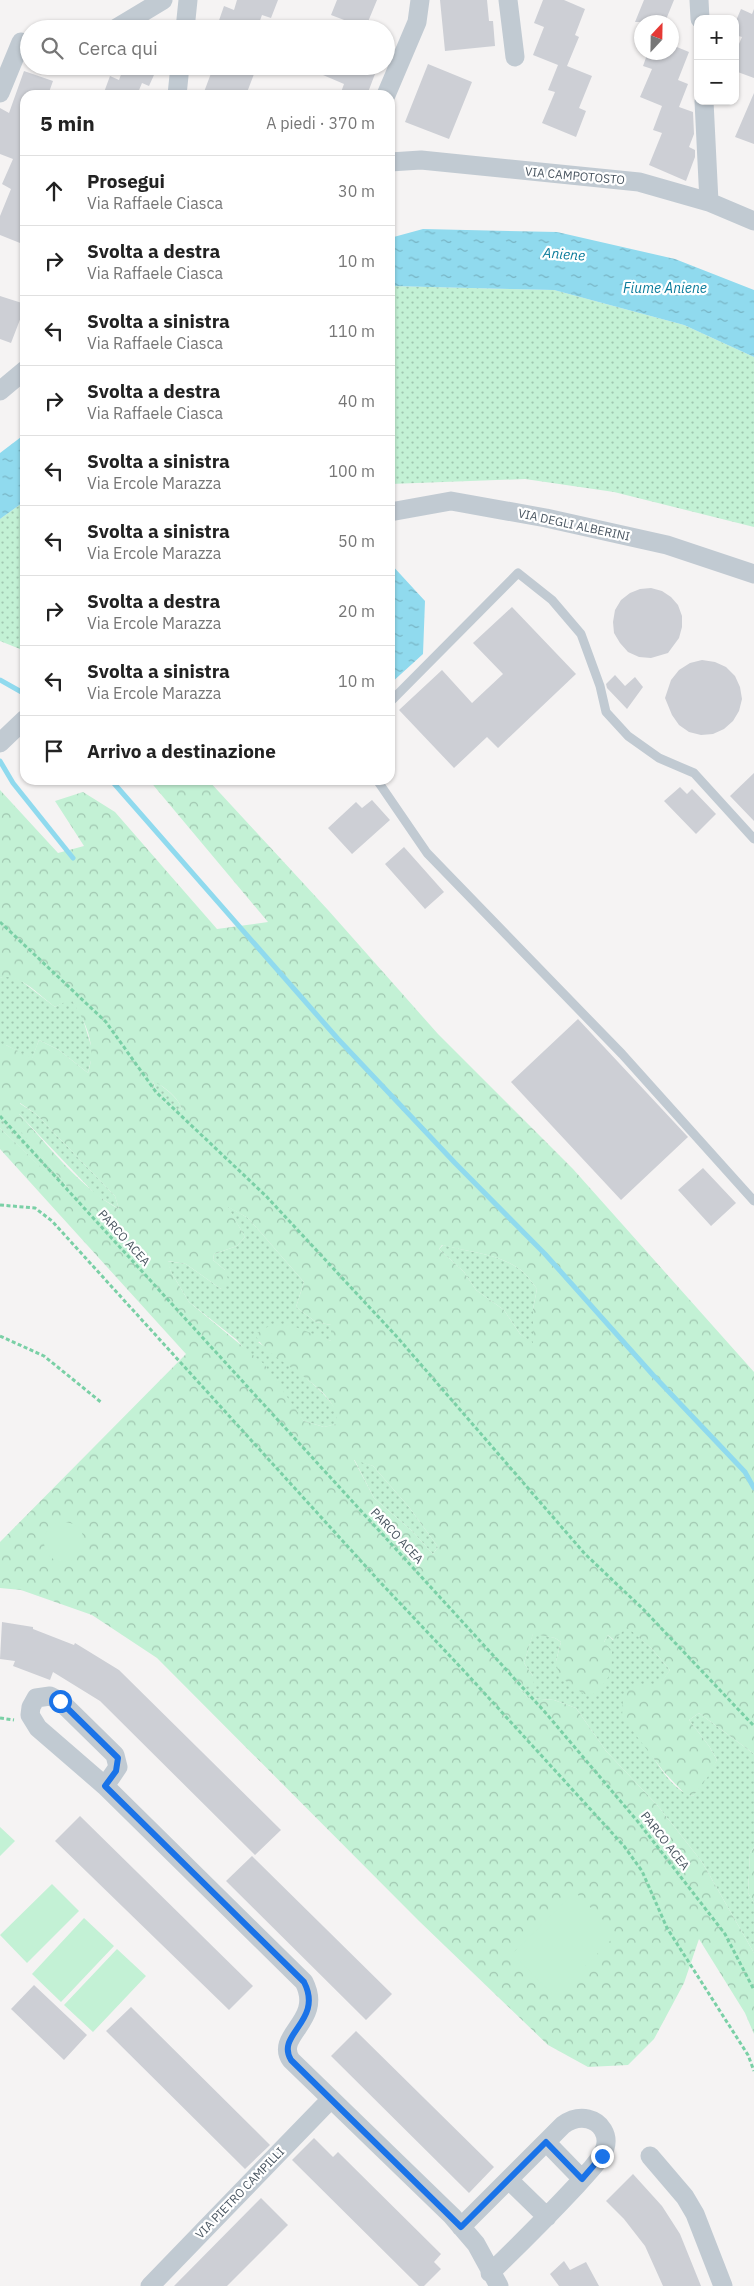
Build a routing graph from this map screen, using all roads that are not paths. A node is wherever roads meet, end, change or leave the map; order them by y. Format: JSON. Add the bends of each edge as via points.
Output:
{"nodes":[{"id":1,"x":163,"y":0,"type":"edge"},
{"id":2,"x":188,"y":0,"type":"edge"},
{"id":3,"x":420,"y":0,"type":"edge"},
{"id":4,"x":508,"y":0,"type":"edge"},
{"id":5,"x":699,"y":0,"type":"edge"},
{"id":6,"x":700,"y":15,"type":"edge"},
{"id":7,"x":130,"y":20,"type":"edge"},
{"id":8,"x":186,"y":20,"type":"edge"},
{"id":9,"x":20,"y":44,"type":"edge"},
{"id":10,"x":515,"y":57,"type":"dead end"},
{"id":11,"x":395,"y":74,"type":"edge"},
{"id":12,"x":179,"y":75,"type":"edge"},
{"id":13,"x":394,"y":75,"type":"edge"},
{"id":14,"x":178,"y":90,"type":"edge"},
{"id":15,"x":388,"y":90,"type":"edge"},
{"id":16,"x":0,"y":93,"type":"edge"},
{"id":17,"x":704,"y":105,"type":"edge"},
{"id":18,"x":395,"y":162,"type":"edge"},
{"id":19,"x":709,"y":202,"type":"junction"},
{"id":20,"x":754,"y":221,"type":"edge"},
{"id":21,"x":20,"y":374,"type":"edge"},
{"id":22,"x":0,"y":391,"type":"edge"},
{"id":23,"x":395,"y":511,"type":"edge"},
{"id":24,"x":754,"y":574,"type":"edge"},
{"id":25,"x":395,"y":697,"type":"edge"},
{"id":26,"x":20,"y":723,"type":"edge"},
{"id":27,"x":0,"y":743,"type":"edge"},
{"id":28,"x":380,"y":785,"type":"edge"},
{"id":29,"x":754,"y":838,"type":"edge"},
{"id":30,"x":754,"y":1201,"type":"edge"},
{"id":31,"x":105,"y":1786,"type":"junction"},
{"id":32,"x":330,"y":2100,"type":"junction"},
{"id":33,"x":546,"y":2142,"type":"junction"},
{"id":34,"x":650,"y":2156,"type":"dead end"},
{"id":35,"x":582,"y":2179,"type":"junction"},
{"id":36,"x":509,"y":2180,"type":"junction"},
{"id":37,"x":548,"y":2217,"type":"junction"},
{"id":38,"x":461,"y":2227,"type":"junction"},
{"id":39,"x":495,"y":2279,"type":"edge"},
{"id":40,"x":150,"y":2286,"type":"edge"},
{"id":41,"x":723,"y":2286,"type":"edge"}],
"edges":[{"from":1,"to":7,"type":"street"},
{"from":2,"to":8,"type":"street"},
{"from":3,"to":11,"type":"street","via":[[417,22]]},
{"from":4,"to":10,"type":"street"},
{"from":5,"to":6,"type":"street"},
{"from":9,"to":16,"type":"street"},
{"from":12,"to":14,"type":"street"},
{"from":13,"to":15,"type":"street"},
{"from":17,"to":19,"type":"street"},
{"from":18,"to":19,"type":"street","name":"VIA CAMPOTOSTO","via":[[420,160],[639,182]]},
{"from":19,"to":20,"type":"street","name":"VIA CAMPOTOSTO"},
{"from":21,"to":22,"type":"street"},
{"from":23,"to":24,"type":"street","name":"VIA DEGLI ALBERINI","via":[[451,501],[667,545]]},
{"from":25,"to":29,"type":"lane","via":[[518,573],[552,600],[581,634],[606,712],[628,736],[659,758],[694,772]]},
{"from":26,"to":27,"type":"street"},
{"from":28,"to":30,"type":"lane","via":[[427,853],[622,1054]]},
{"from":31,"to":31,"type":"street","via":[[118,1767],[116,1755],[60,1701],[50,1696],[36,1698],[30,1711],[32,1722]]},
{"from":31,"to":32,"type":"street","via":[[304,1982],[310,2006],[290,2039],[289,2057]]},
{"from":32,"to":38,"type":"street"},
{"from":32,"to":40,"type":"street","name":"VIA PIETRO CAMPILLI"},
{"from":33,"to":35,"type":"street"},
{"from":33,"to":35,"type":"street","via":[[563,2125],[574,2120],[588,2119],[599,2125],[606,2138],[605,2150]]},
{"from":33,"to":36,"type":"street"},
{"from":34,"to":41,"type":"street","via":[[685,2197],[695,2214]]},
{"from":35,"to":37,"type":"street"},
{"from":36,"to":37,"type":"street"},
{"from":36,"to":38,"type":"street"},
{"from":37,"to":39,"type":"street"},
{"from":38,"to":39,"type":"street","via":[[476,2244]]}]}
